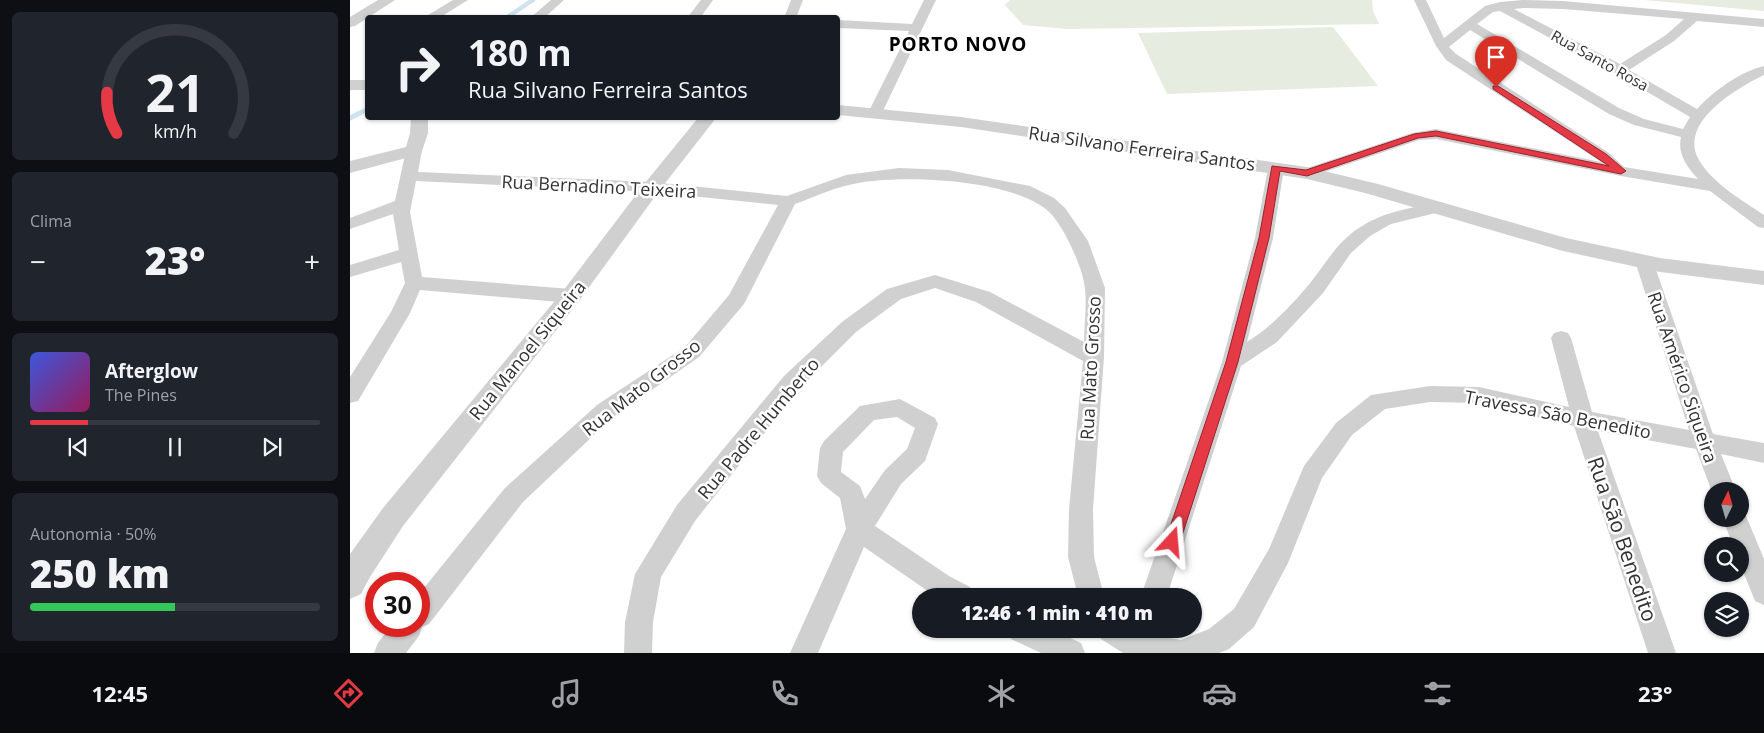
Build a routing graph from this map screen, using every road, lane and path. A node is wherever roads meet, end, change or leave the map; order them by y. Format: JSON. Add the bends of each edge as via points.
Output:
{"nodes":[{"id":1,"x":388,"y":0,"type":"edge"},
{"id":2,"x":462,"y":0,"type":"edge"},
{"id":3,"x":558,"y":0,"type":"edge"},
{"id":4,"x":707,"y":0,"type":"edge"},
{"id":5,"x":797,"y":0,"type":"edge"},
{"id":6,"x":930,"y":0,"type":"edge"},
{"id":7,"x":1420,"y":0,"type":"edge"},
{"id":8,"x":1500,"y":6,"type":"junction"},
{"id":9,"x":434,"y":15,"type":"edge"},
{"id":10,"x":540,"y":15,"type":"edge"},
{"id":11,"x":695,"y":15,"type":"edge"},
{"id":12,"x":791,"y":15,"type":"edge"},
{"id":13,"x":1694,"y":17,"type":"junction"},
{"id":14,"x":350,"y":23,"type":"edge"},
{"id":15,"x":1764,"y":23,"type":"edge"},
{"id":16,"x":840,"y":24,"type":"edge"},
{"id":17,"x":1468,"y":24,"type":"junction"},
{"id":18,"x":917,"y":28,"type":"junction"},
{"id":19,"x":1442,"y":46,"type":"junction"},
{"id":20,"x":1620,"y":70,"type":"junction"},
{"id":21,"x":1764,"y":70,"type":"edge"},
{"id":22,"x":350,"y":85,"type":"edge"},
{"id":23,"x":365,"y":85,"type":"edge"},
{"id":24,"x":840,"y":110,"type":"edge"},
{"id":25,"x":875,"y":113,"type":"junction"},
{"id":26,"x":1698,"y":116,"type":"junction"},
{"id":27,"x":419,"y":120,"type":"edge"},
{"id":28,"x":705,"y":120,"type":"edge"},
{"id":29,"x":1689,"y":135,"type":"junction"},
{"id":30,"x":414,"y":150,"type":"junction"},
{"id":31,"x":350,"y":167,"type":"edge"},
{"id":32,"x":1276,"y":168,"type":"junction"},
{"id":33,"x":1621,"y":171,"type":"junction"},
{"id":34,"x":1307,"y":173,"type":"junction"},
{"id":35,"x":409,"y":176,"type":"junction"},
{"id":36,"x":652,"y":186,"type":"junction"},
{"id":37,"x":1714,"y":187,"type":"junction"},
{"id":38,"x":788,"y":201,"type":"junction"},
{"id":39,"x":403,"y":204,"type":"junction"},
{"id":40,"x":1438,"y":207,"type":"junction"},
{"id":41,"x":1764,"y":223,"type":"edge"},
{"id":42,"x":350,"y":224,"type":"edge"},
{"id":43,"x":409,"y":253,"type":"junction"},
{"id":44,"x":1644,"y":262,"type":"junction"},
{"id":45,"x":350,"y":271,"type":"edge"},
{"id":46,"x":1764,"y":278,"type":"edge"},
{"id":47,"x":414,"y":283,"type":"junction"},
{"id":48,"x":571,"y":296,"type":"junction"},
{"id":49,"x":1561,"y":338,"type":"dead end"},
{"id":50,"x":1094,"y":357,"type":"junction"},
{"id":51,"x":1232,"y":362,"type":"junction"},
{"id":52,"x":350,"y":395,"type":"edge"},
{"id":53,"x":1583,"y":419,"type":"junction"},
{"id":54,"x":1704,"y":441,"type":"junction"},
{"id":55,"x":1764,"y":453,"type":"edge"},
{"id":56,"x":1720,"y":482,"type":"edge"},
{"id":57,"x":859,"y":528,"type":"junction"},
{"id":58,"x":1739,"y":528,"type":"edge"},
{"id":59,"x":350,"y":584,"type":"edge"},
{"id":60,"x":944,"y":588,"type":"edge"},
{"id":61,"x":1089,"y":588,"type":"edge"},
{"id":62,"x":1157,"y":588,"type":"edge"},
{"id":63,"x":1764,"y":592,"type":"edge"},
{"id":64,"x":430,"y":601,"type":"edge"},
{"id":65,"x":401,"y":637,"type":"edge"},
{"id":66,"x":1040,"y":638,"type":"edge"},
{"id":67,"x":1138,"y":643,"type":"edge"},
{"id":68,"x":388,"y":653,"type":"edge"},
{"id":69,"x":638,"y":653,"type":"edge"},
{"id":70,"x":804,"y":653,"type":"edge"},
{"id":71,"x":1071,"y":653,"type":"edge"},
{"id":72,"x":1178,"y":653,"type":"edge"},
{"id":73,"x":1185,"y":653,"type":"edge"},
{"id":74,"x":1662,"y":653,"type":"edge"}],
"edges":[{"from":1,"to":14,"type":"street"},
{"from":2,"to":9,"type":"street"},
{"from":3,"to":10,"type":"street"},
{"from":4,"to":11,"type":"street"},
{"from":5,"to":12,"type":"street"},
{"from":6,"to":18,"type":"street"},
{"from":7,"to":19,"type":"street"},
{"from":8,"to":13,"type":"street","via":[[1556,5]]},
{"from":8,"to":17,"type":"street","via":[[1489,9]]},
{"from":8,"to":20,"type":"street","name":"Rua Santo Rosa"},
{"from":13,"to":15,"type":"street"},
{"from":13,"to":20,"type":"street","via":[[1670,38]]},
{"from":16,"to":18,"type":"street"},
{"from":17,"to":19,"type":"street"},
{"from":17,"to":29,"type":"street","via":[[1614,111],[1639,122]]},
{"from":18,"to":25,"type":"street"},
{"from":19,"to":33,"type":"street","via":[[1465,68],[1603,156]]},
{"from":20,"to":26,"type":"street","name":"Rua Santo Rosa"},
{"from":21,"to":26,"type":"street","via":[[1734,84]]},
{"from":22,"to":23,"type":"street"},
{"from":24,"to":25,"type":"street","name":"Rua Silvano Ferreira Santos"},
{"from":25,"to":32,"type":"street","name":"Rua Silvano Ferreira Santos","via":[[960,122]]},
{"from":26,"to":29,"type":"street"},
{"from":27,"to":30,"type":"street"},
{"from":28,"to":36,"type":"street","name":"Rua Manoel Siqueira"},
{"from":29,"to":37,"type":"street","via":[[1687,147],[1691,159]]},
{"from":30,"to":31,"type":"street"},
{"from":30,"to":35,"type":"street"},
{"from":32,"to":34,"type":"street","name":"Rua Silvano Ferreira Santos"},
{"from":32,"to":51,"type":"street","via":[[1264,238]]},
{"from":33,"to":34,"type":"street","via":[[1436,134],[1417,136]]},
{"from":33,"to":37,"type":"street"},
{"from":34,"to":40,"type":"street","name":"Rua Silvano Ferreira Santos"},
{"from":35,"to":36,"type":"street","name":"Rua Bernadino Teixeira"},
{"from":35,"to":39,"type":"street"},
{"from":36,"to":38,"type":"street","name":"Rua Bernadino Teixeira"},
{"from":36,"to":48,"type":"street","name":"Rua Manoel Siqueira"},
{"from":37,"to":41,"type":"street"},
{"from":38,"to":50,"type":"street","name":"Rua Mato Grosso","via":[[846,180],[899,173],[948,175],[1033,194],[1059,212],[1079,241],[1095,288]]},
{"from":38,"to":64,"type":"street","name":"Rua Mato Grosso","via":[[737,300],[692,352],[605,411],[514,495]]},
{"from":39,"to":42,"type":"street"},
{"from":39,"to":43,"type":"street","via":[[401,212]]},
{"from":40,"to":44,"type":"street","name":"Rua Silvano Ferreira Santos","via":[[1563,244]]},
{"from":40,"to":51,"type":"street","via":[[1384,220],[1364,232],[1345,249],[1316,288],[1270,337]]},
{"from":43,"to":45,"type":"street"},
{"from":43,"to":47,"type":"street"},
{"from":44,"to":46,"type":"street","name":"Rua Silvano Ferreira Santos"},
{"from":44,"to":54,"type":"street","name":"Rua Américo Siqueira"},
{"from":47,"to":48,"type":"street"},
{"from":47,"to":52,"type":"street","via":[[400,313]]},
{"from":48,"to":59,"type":"street","name":"Rua Manoel Siqueira","via":[[393,517]]},
{"from":49,"to":53,"type":"street","name":"Rua São Benedito"},
{"from":50,"to":61,"type":"street","name":"Rua Mato Grosso","via":[[1080,509],[1081,557]]},
{"from":50,"to":69,"type":"street","name":"Rua Padre Humberto","via":[[983,297],[935,281],[894,294],[849,327],[792,382],[686,513],[648,574],[639,622]]},
{"from":51,"to":62,"type":"street"},
{"from":53,"to":54,"type":"street","name":"Travessa São Benedito"},
{"from":53,"to":73,"type":"street","name":"Travessa São Benedito","via":[[1479,395],[1430,394],[1379,401],[1344,429],[1312,473],[1280,555],[1244,618],[1219,639]]},
{"from":53,"to":74,"type":"street","name":"Rua São Benedito"},
{"from":54,"to":55,"type":"street","name":"Travessa São Benedito"},
{"from":54,"to":56,"type":"street","name":"Rua Américo Siqueira"},
{"from":57,"to":57,"type":"street","via":[[851,493],[830,476],[832,448],[868,412],[900,408],[928,424],[917,454],[894,477]]},
{"from":57,"to":60,"type":"street"},
{"from":57,"to":70,"type":"street"},
{"from":58,"to":63,"type":"street"},
{"from":65,"to":68,"type":"street"},
{"from":66,"to":71,"type":"street"},
{"from":67,"to":72,"type":"street"}]}
